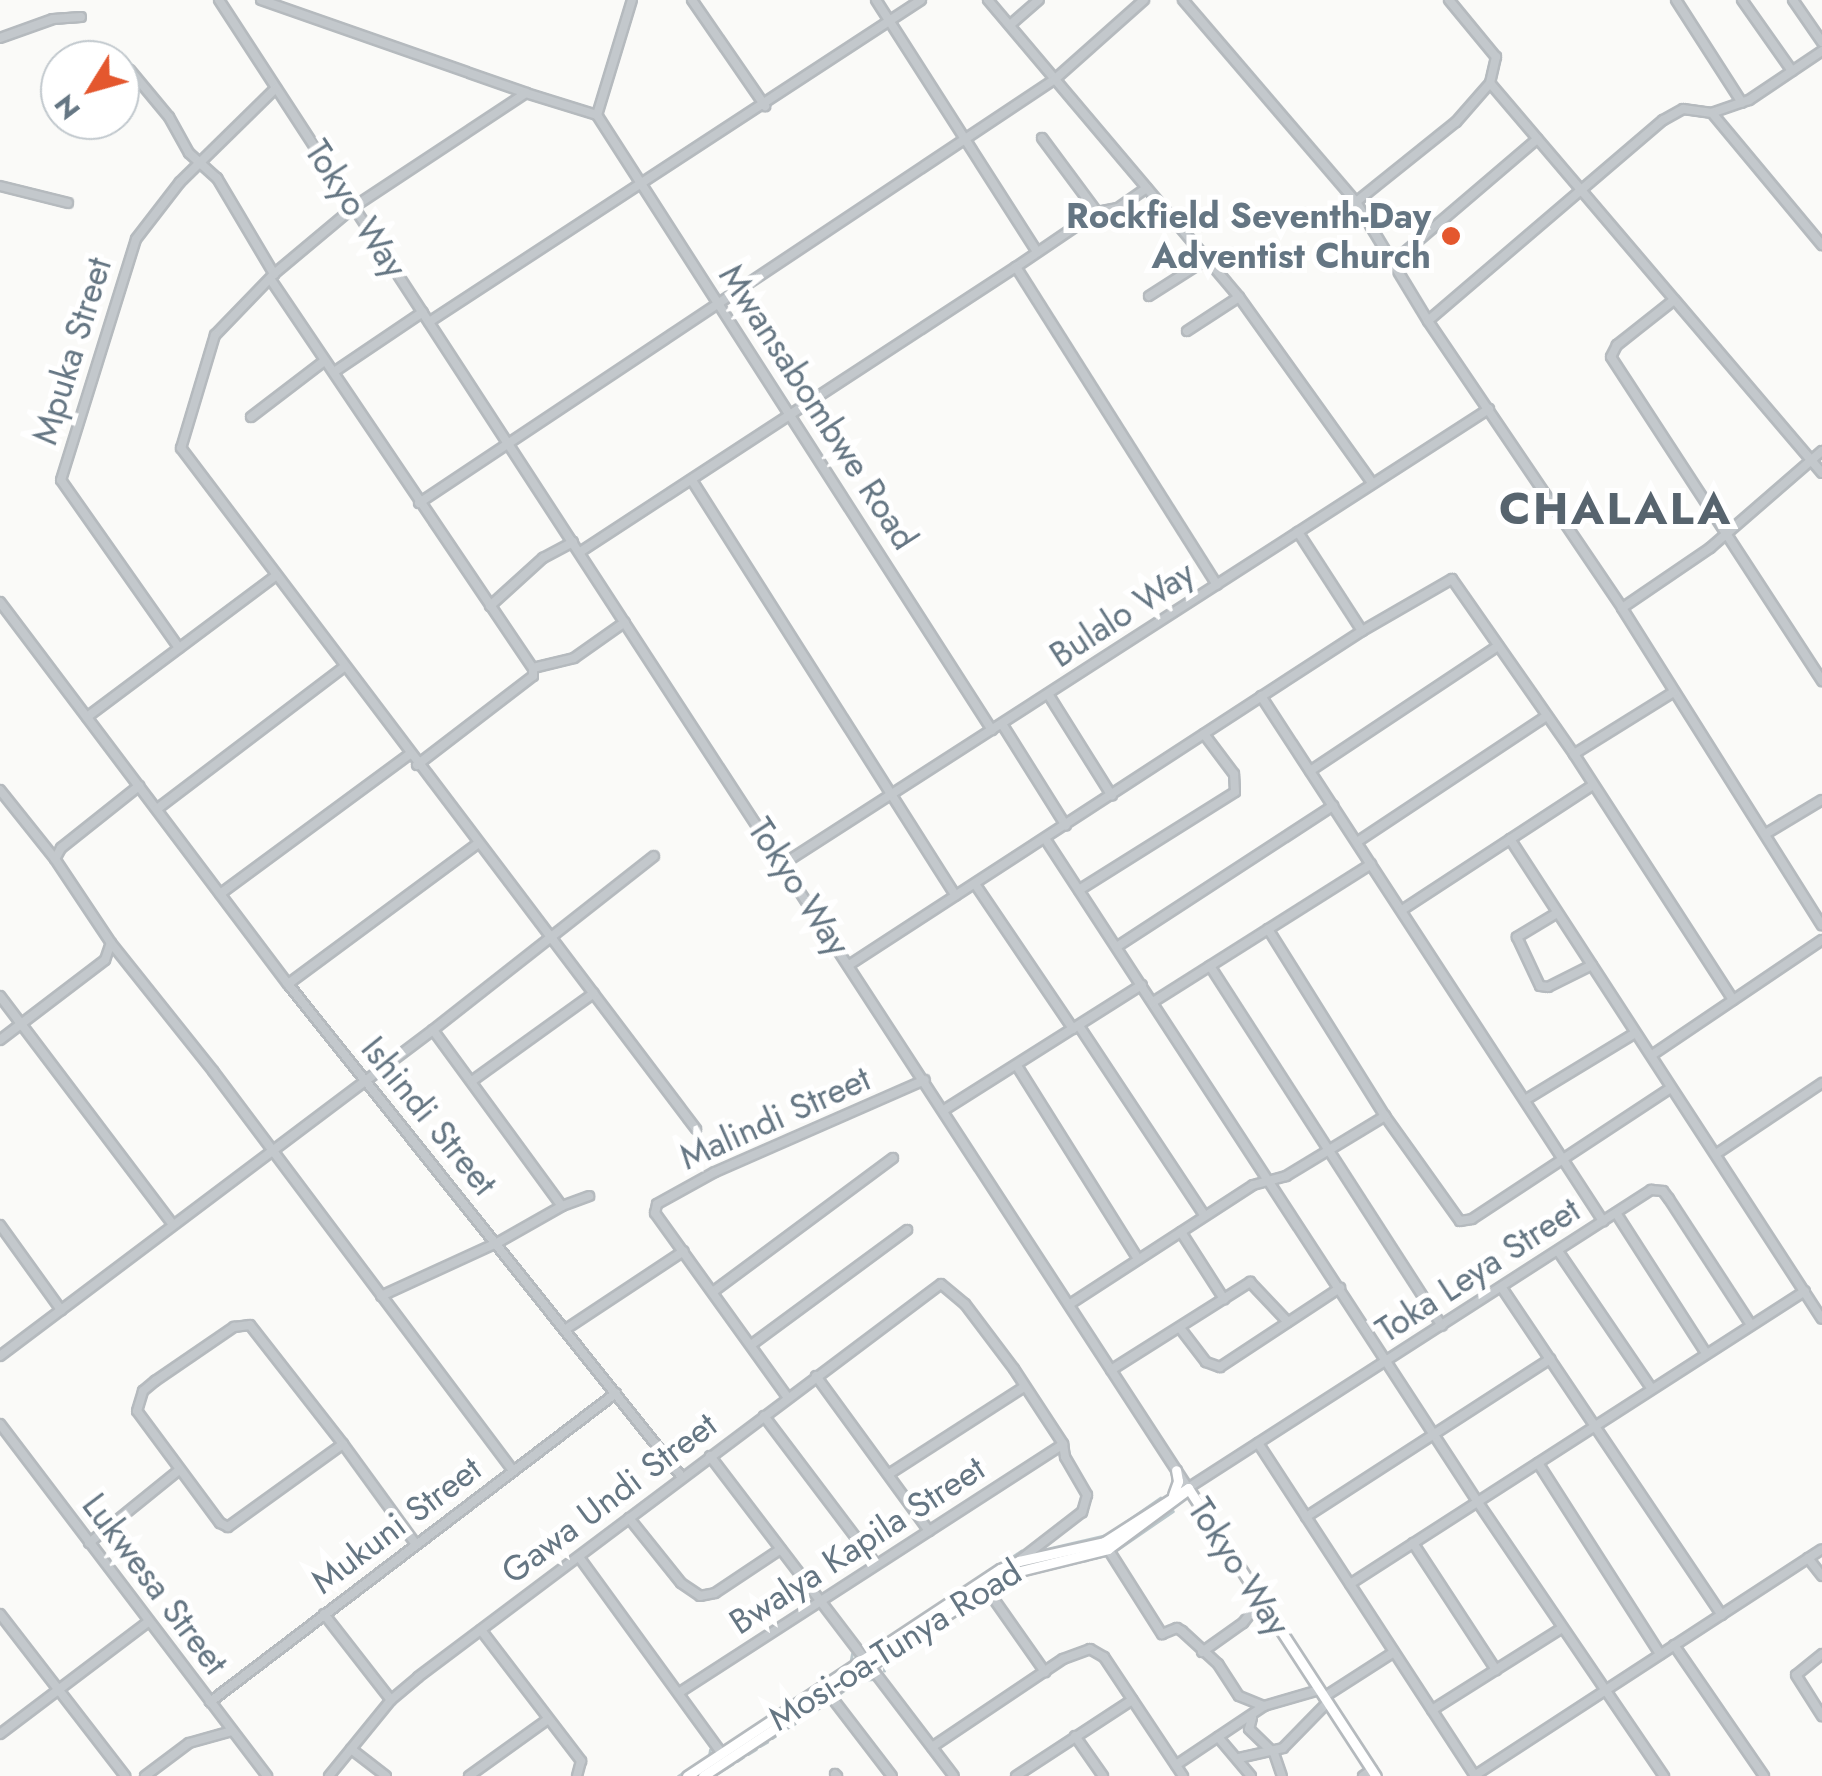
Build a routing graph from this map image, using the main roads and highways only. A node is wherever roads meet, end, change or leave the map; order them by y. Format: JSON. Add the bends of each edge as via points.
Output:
{"nodes":[{"id":1,"x":1176,"y":1470,"type":"road end"},
{"id":2,"x":1188,"y":1488,"type":"joint"},
{"id":3,"x":1170,"y":1502,"type":"junction"},
{"id":4,"x":1200,"y":1505,"type":"junction"},
{"id":5,"x":1019,"y":1564,"type":"junction"},
{"id":6,"x":868,"y":1664,"type":"junction"},
{"id":7,"x":725,"y":1758,"type":"junction"},
{"id":8,"x":1370,"y":1774,"type":"edge"},
{"id":9,"x":687,"y":1776,"type":"edge"},
{"id":10,"x":703,"y":1776,"type":"edge"}],
"edges":[{"from":1,"to":3,"type":"main road"},
{"from":2,"to":3,"type":"main road","name":"Mosi-oa-Tunya Road"},
{"from":2,"to":4,"type":"main road","name":"Tokyo Way"},
{"from":3,"to":4,"type":"main road"},
{"from":3,"to":5,"type":"main road","name":"Mosi-oa-Tunya Road","via":[[1104,1542]]},
{"from":3,"to":5,"type":"main road","name":"Mosi-oa-Tunya Road","via":[[1108,1549]]},
{"from":4,"to":8,"type":"main road","name":"Tokyo Way"},
{"from":5,"to":6,"type":"main road","name":"Mosi-oa-Tunya Road"},
{"from":5,"to":6,"type":"main road","name":"Mosi-oa-Tunya Road"},
{"from":6,"to":7,"type":"main road","name":"Mosi-oa-Tunya Road"},
{"from":6,"to":7,"type":"main road","name":"Mosi-oa-Tunya Road"},
{"from":7,"to":9,"type":"main road","name":"Mosi-oa-Tunya Road"},
{"from":7,"to":10,"type":"main road","name":"Mosi-oa-Tunya Road"}]}
